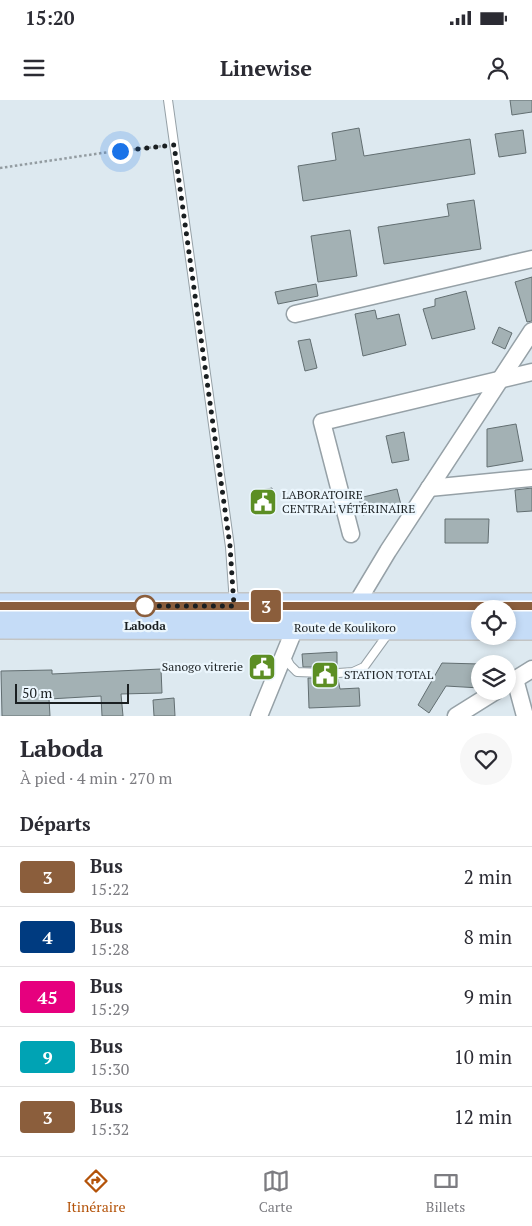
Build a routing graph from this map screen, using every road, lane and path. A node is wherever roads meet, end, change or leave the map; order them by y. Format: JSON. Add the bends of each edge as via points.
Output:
{"nodes":[{"id":1,"x":168,"y":100,"type":"edge"},
{"id":2,"x":174,"y":145,"type":"junction"},
{"id":3,"x":0,"y":168,"type":"edge"},
{"id":4,"x":532,"y":259,"type":"edge"},
{"id":5,"x":295,"y":314,"type":"dead end"},
{"id":6,"x":532,"y":331,"type":"edge"},
{"id":7,"x":532,"y":372,"type":"edge"},
{"id":8,"x":501,"y":379,"type":"junction"},
{"id":9,"x":532,"y":478,"type":"edge"},
{"id":10,"x":429,"y":488,"type":"junction"},
{"id":11,"x":351,"y":534,"type":"dead end"},
{"id":12,"x":0,"y":606,"type":"edge"},
{"id":13,"x":234,"y":606,"type":"junction"},
{"id":14,"x":355,"y":606,"type":"junction"},
{"id":15,"x":532,"y":606,"type":"edge"},
{"id":16,"x":0,"y":626,"type":"edge"},
{"id":17,"x":471,"y":627,"type":"edge"},
{"id":18,"x":516,"y":627,"type":"edge"},
{"id":19,"x":532,"y":627,"type":"edge"},
{"id":20,"x":295,"y":628,"type":"junction"},
{"id":21,"x":392,"y":628,"type":"junction"},
{"id":22,"x":284,"y":654,"type":"junction"},
{"id":23,"x":532,"y":669,"type":"edge"},
{"id":24,"x":323,"y":673,"type":"dead end"},
{"id":25,"x":338,"y":673,"type":"dead end"},
{"id":26,"x":516,"y":678,"type":"edge"},
{"id":27,"x":516,"y":694,"type":"edge"},
{"id":28,"x":482,"y":700,"type":"edge"},
{"id":29,"x":258,"y":716,"type":"edge"},
{"id":30,"x":456,"y":716,"type":"edge"},
{"id":31,"x":524,"y":716,"type":"edge"}],
"edges":[{"from":1,"to":2,"type":"lane"},
{"from":2,"to":3,"type":"path"},
{"from":2,"to":13,"type":"lane","via":[[230,546]]},
{"from":4,"to":5,"type":"street"},
{"from":6,"to":8,"type":"street"},
{"from":7,"to":8,"type":"street"},
{"from":8,"to":10,"type":"street"},
{"from":8,"to":11,"type":"street","via":[[322,422]]},
{"from":9,"to":10,"type":"street"},
{"from":10,"to":14,"type":"street"},
{"from":12,"to":13,"type":"main road","name":"Route de Koulikoro"},
{"from":13,"to":14,"type":"main road","name":"Route de Koulikoro"},
{"from":14,"to":15,"type":"main road","name":"Route de Koulikoro"},
{"from":16,"to":20,"type":"main road","name":"Route de Koulikoro"},
{"from":17,"to":21,"type":"main road","name":"Route de Koulikoro"},
{"from":18,"to":19,"type":"main road"},
{"from":20,"to":21,"type":"main road","name":"Route de Koulikoro"},
{"from":20,"to":22,"type":"street"},
{"from":21,"to":25,"type":"lane","via":[[364,667]]},
{"from":22,"to":24,"type":"lane","via":[[297,672]]},
{"from":22,"to":29,"type":"street"},
{"from":23,"to":26,"type":"street"},
{"from":27,"to":31,"type":"street"},
{"from":28,"to":30,"type":"street"}]}
